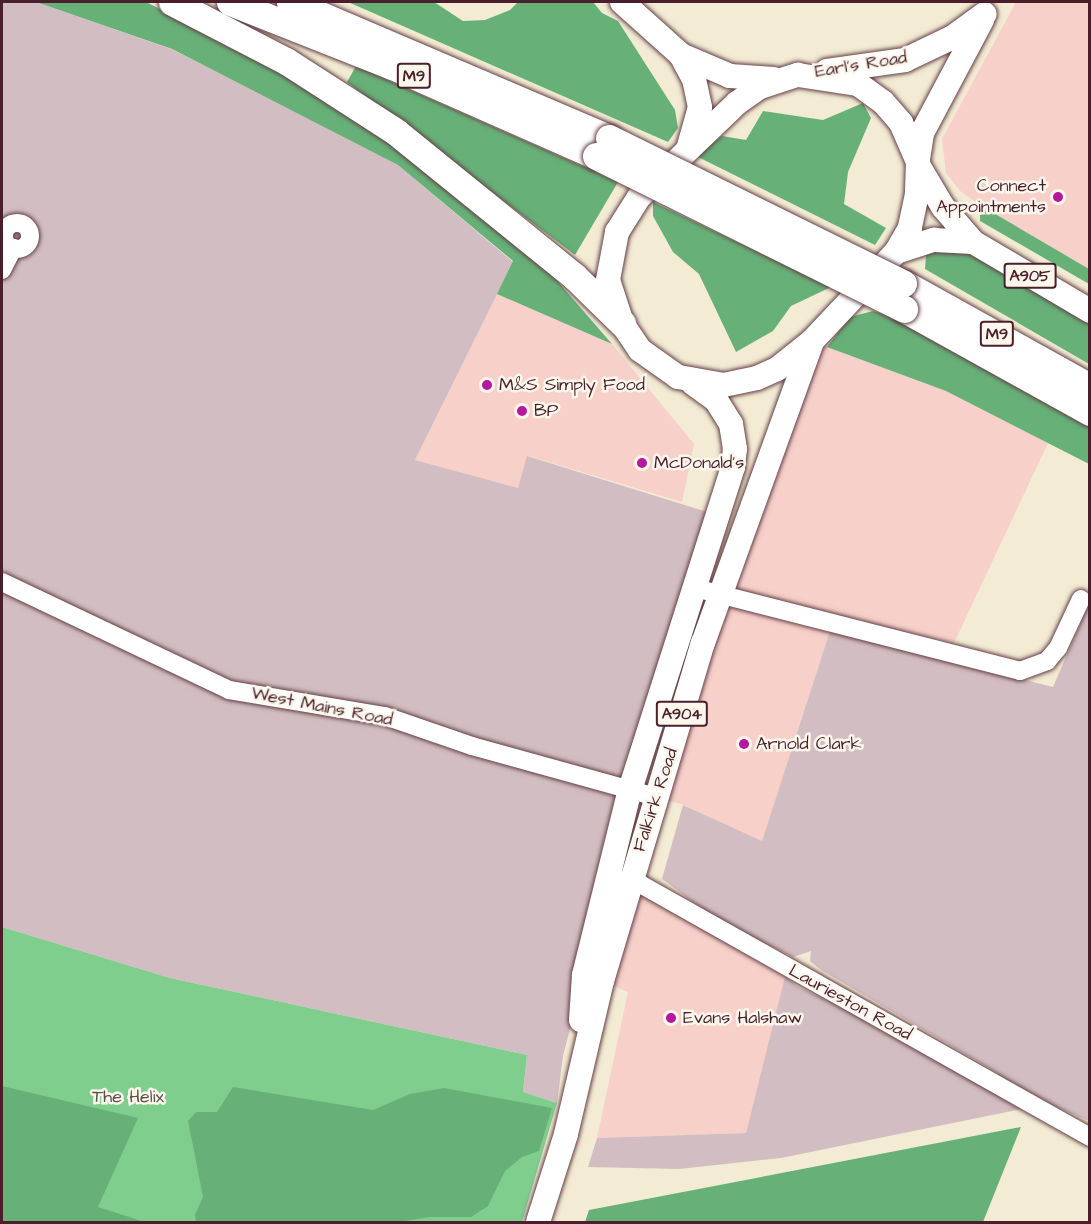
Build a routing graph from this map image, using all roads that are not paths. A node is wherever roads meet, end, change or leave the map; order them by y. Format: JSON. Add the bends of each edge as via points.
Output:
{"nodes":[{"id":1,"x":172,"y":2,"type":"edge"},
{"id":2,"x":230,"y":2,"type":"edge"},
{"id":3,"x":290,"y":2,"type":"edge"},
{"id":4,"x":622,"y":2,"type":"edge"},
{"id":5,"x":988,"y":8,"type":"edge"},
{"id":6,"x":681,"y":55,"type":"junction"},
{"id":7,"x":790,"y":76,"type":"junction"},
{"id":8,"x":602,"y":147,"type":"junction"},
{"id":9,"x":687,"y":152,"type":"junction"},
{"id":10,"x":918,"y":164,"type":"junction"},
{"id":11,"x":973,"y":242,"type":"junction"},
{"id":12,"x":13,"y":248,"type":"dead end"},
{"id":13,"x":896,"y":252,"type":"junction"},
{"id":14,"x":2,"y":270,"type":"edge"},
{"id":15,"x":903,"y":296,"type":"junction"},
{"id":16,"x":1089,"y":311,"type":"edge"},
{"id":17,"x":622,"y":323,"type":"junction"},
{"id":18,"x":812,"y":341,"type":"junction"},
{"id":19,"x":692,"y":382,"type":"junction"},
{"id":20,"x":1089,"y":387,"type":"edge"},
{"id":21,"x":1089,"y":412,"type":"edge"},
{"id":22,"x":2,"y":582,"type":"edge"},
{"id":23,"x":695,"y":588,"type":"junction"},
{"id":24,"x":719,"y":594,"type":"junction"},
{"id":25,"x":1081,"y":600,"type":"dead end"},
{"id":26,"x":629,"y":793,"type":"junction"},
{"id":27,"x":656,"y":797,"type":"junction"},
{"id":28,"x":619,"y":880,"type":"junction"},
{"id":29,"x":1089,"y":1137,"type":"edge"},
{"id":30,"x":538,"y":1222,"type":"edge"}],
"edges":[{"from":1,"to":17,"type":"highway","via":[[286,61],[396,132],[575,277]]},
{"from":2,"to":8,"type":"highway","number":"M9"},
{"from":3,"to":8,"type":"highway","number":"M9"},
{"from":4,"to":6,"type":"main road"},
{"from":5,"to":7,"type":"main road","name":"Earl's Road","via":[[953,37],[905,60]]},
{"from":5,"to":10,"type":"main road","name":"Earl's Road","via":[[925,126]]},
{"from":6,"to":7,"type":"main road","via":[[742,78]]},
{"from":6,"to":9,"type":"main road","via":[[694,79],[700,107]]},
{"from":7,"to":9,"type":"main road","via":[[748,94]]},
{"from":7,"to":10,"type":"main road","via":[[841,78],[872,93],[902,123]]},
{"from":8,"to":15,"type":"highway","number":"M9","bridge":true},
{"from":9,"to":17,"type":"main road","via":[[639,197],[617,232],[608,279]]},
{"from":10,"to":11,"type":"main road","number":"A905","via":[[944,209]]},
{"from":10,"to":13,"type":"main road","name":"Earl's Road","via":[[913,219]]},
{"from":11,"to":13,"type":"main road","number":"A905","via":[[934,240]]},
{"from":11,"to":16,"type":"main road","number":"A905"},
{"from":12,"to":14,"type":"street"},
{"from":13,"to":18,"type":"main road"},
{"from":15,"to":20,"type":"highway","number":"M9"},
{"from":15,"to":21,"type":"highway","number":"M9"},
{"from":17,"to":19,"type":"main road","via":[[654,363]]},
{"from":18,"to":19,"type":"main road","via":[[777,369],[757,378],[724,385]]},
{"from":18,"to":24,"type":"main road","name":"Falkirk Road","number":"A904"},
{"from":19,"to":23,"type":"main road","name":"Falkirk Road","number":"A904","via":[[723,410],[731,424],[735,449]]},
{"from":22,"to":26,"type":"street","name":"West Mains Road","via":[[229,690],[385,716]]},
{"from":23,"to":24,"type":"street"},
{"from":23,"to":26,"type":"main road","name":"Falkirk Road","number":"A904"},
{"from":24,"to":25,"type":"street","via":[[1020,671],[1035,667],[1052,655]]},
{"from":24,"to":27,"type":"main road","name":"Falkirk Road","number":"A904"},
{"from":26,"to":27,"type":"street","name":"West Mains Road"},
{"from":26,"to":28,"type":"main road","name":"Falkirk Road","number":"A904"},
{"from":27,"to":28,"type":"main road","name":"Falkirk Road","number":"A904"},
{"from":28,"to":29,"type":"street","name":"Laurieston Road"},
{"from":28,"to":30,"type":"main road","name":"Falkirk Road","number":"A904","via":[[566,1134]]}]}
